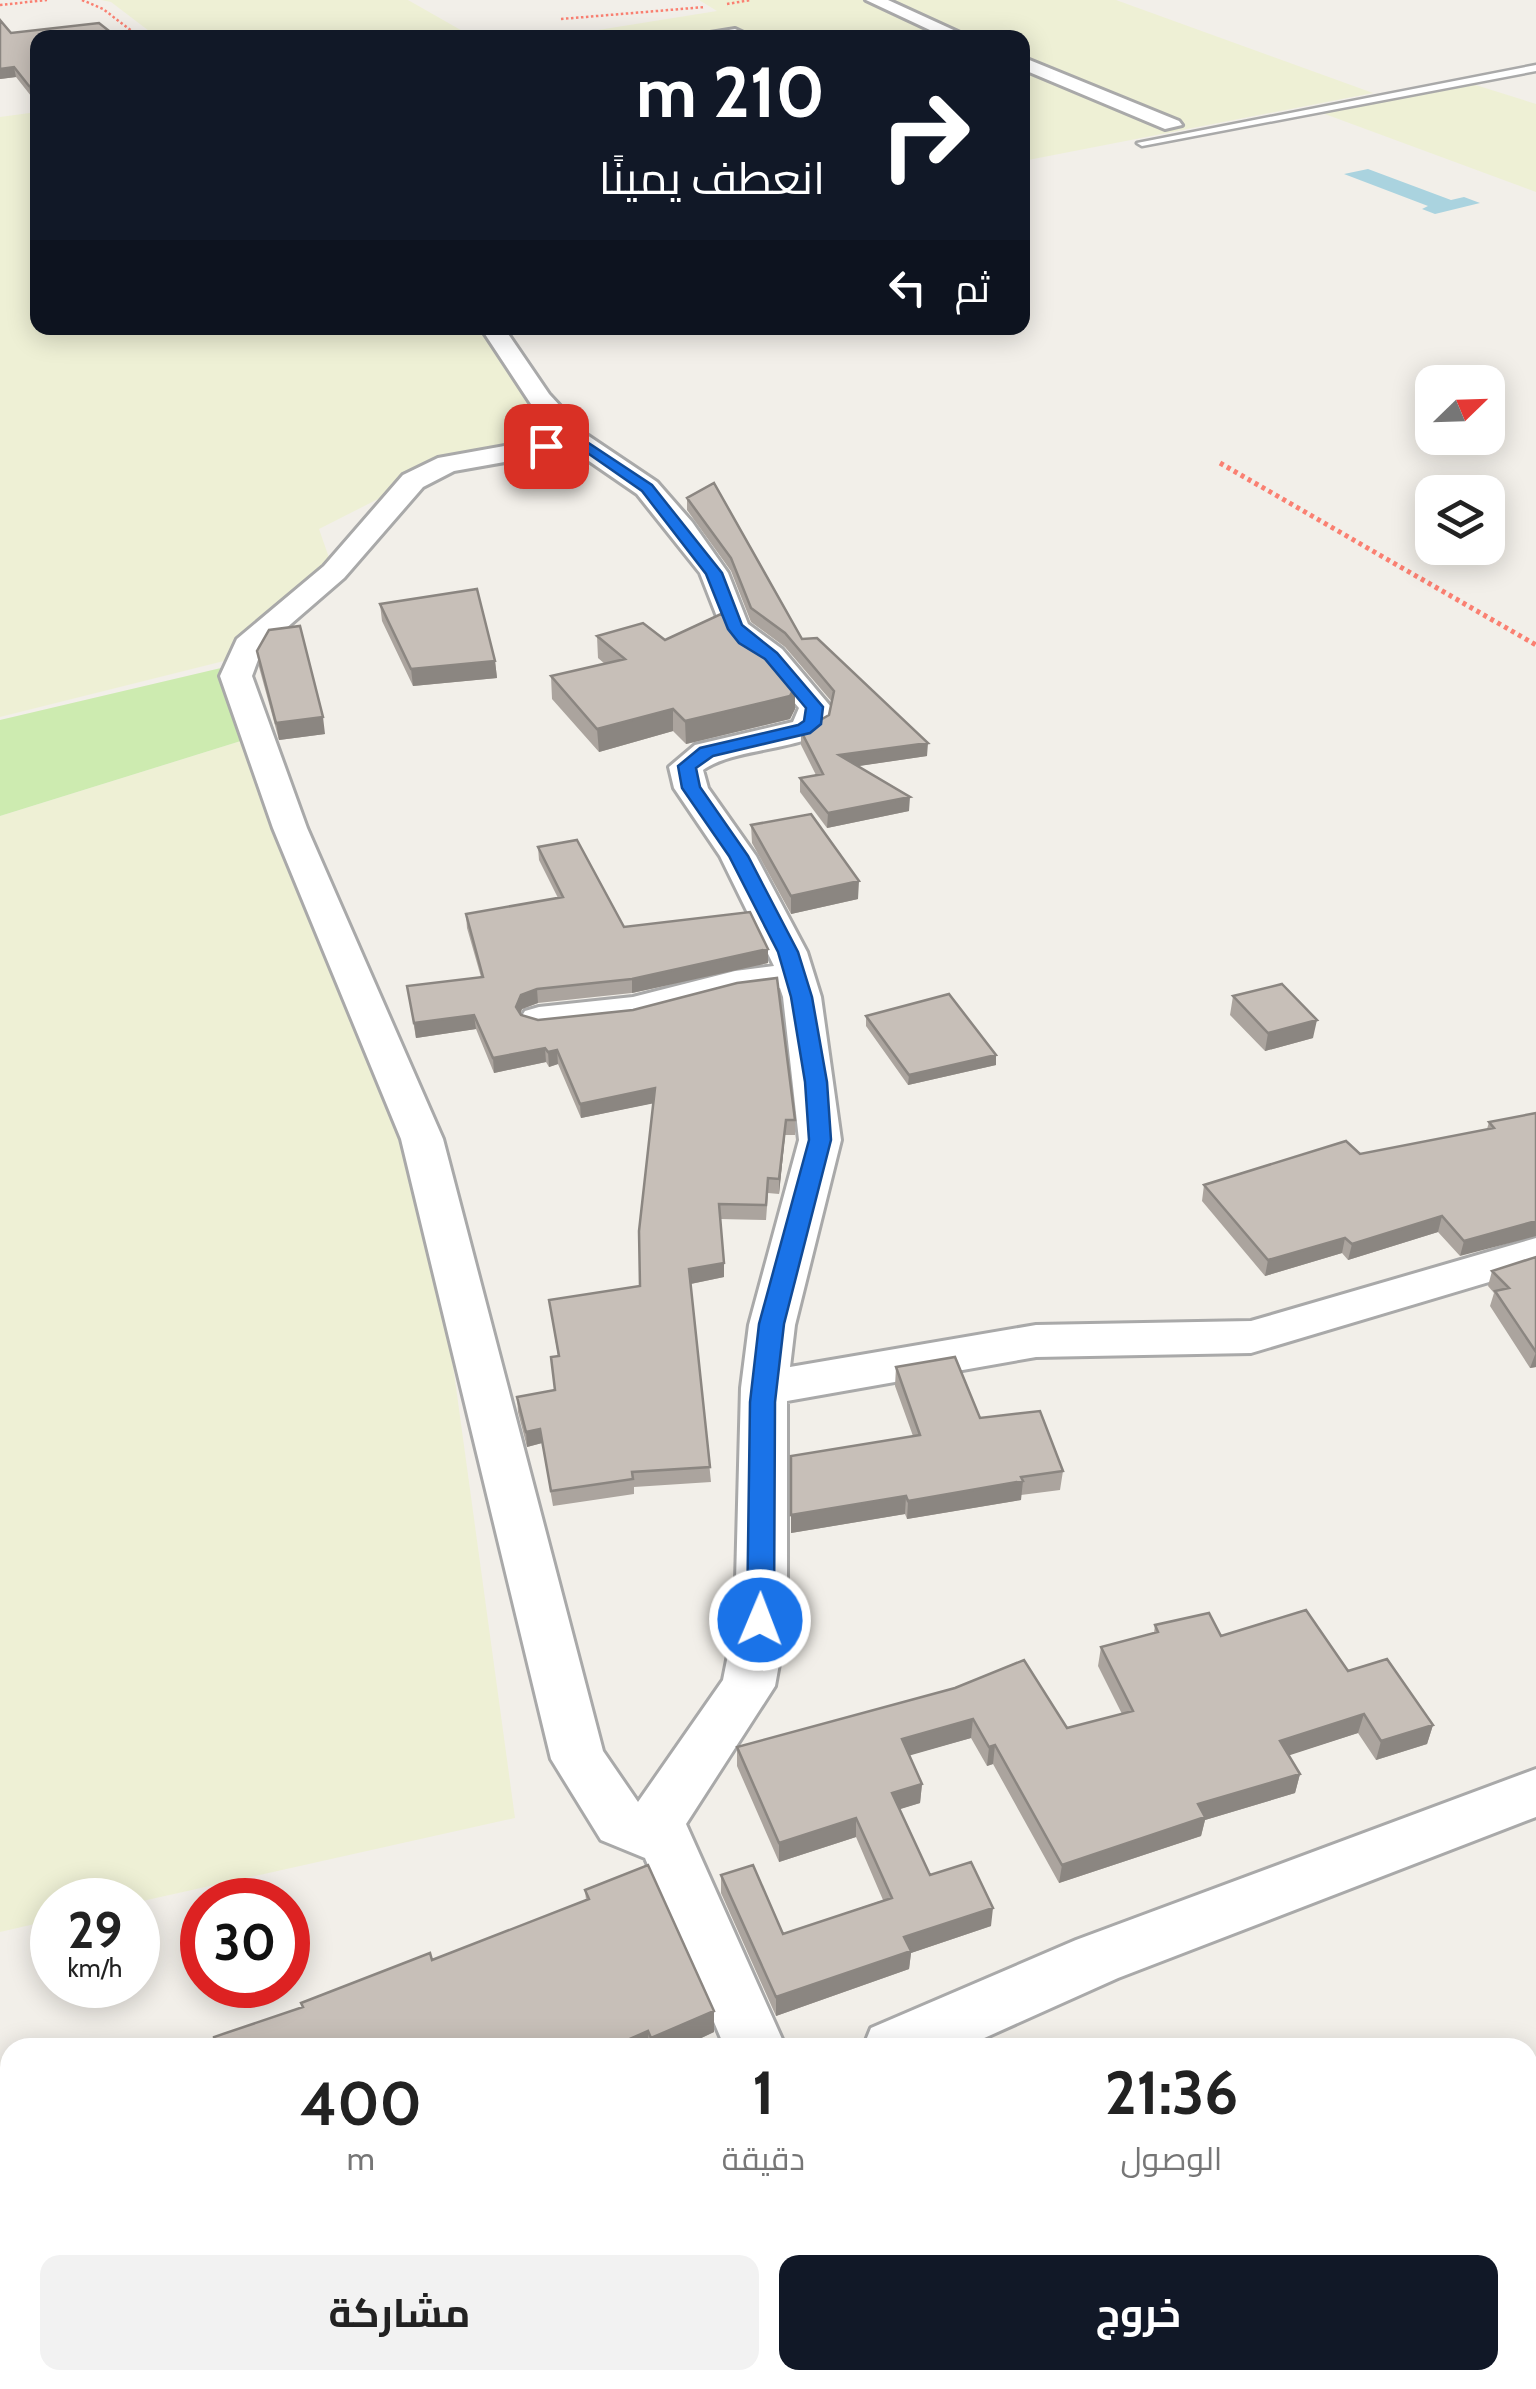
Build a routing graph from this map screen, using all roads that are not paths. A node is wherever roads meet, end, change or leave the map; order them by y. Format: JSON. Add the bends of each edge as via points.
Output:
{"nodes":[{"id":1,"x":874,"y":0,"type":"edge"},
{"id":2,"x":944,"y":30,"type":"edge"},
{"id":3,"x":1030,"y":65,"type":"edge"},
{"id":4,"x":1536,"y":68,"type":"edge"},
{"id":5,"x":1172,"y":125,"type":"dead end"},
{"id":6,"x":1142,"y":143,"type":"dead end"},
{"id":7,"x":498,"y":335,"type":"edge"},
{"id":8,"x":578,"y":440,"type":"junction"},
{"id":9,"x":795,"y":975,"type":"junction"},
{"id":10,"x":538,"y":1020,"type":"edge"},
{"id":11,"x":1536,"y":1253,"type":"edge"},
{"id":12,"x":764,"y":1388,"type":"junction"},
{"id":13,"x":1536,"y":1792,"type":"edge"},
{"id":14,"x":666,"y":1841,"type":"junction"},
{"id":15,"x":752,"y":2038,"type":"edge"},
{"id":16,"x":916,"y":2038,"type":"edge"}],
"edges":[{"from":1,"to":2,"type":"street"},
{"from":3,"to":5,"type":"street"},
{"from":4,"to":6,"type":"lane"},
{"from":7,"to":8,"type":"street","via":[[540,400]]},
{"from":8,"to":9,"type":"street","via":[[647,488],[714,573],[734,626],[815,707],[804,729],[706,752],[686,766],[691,788],[738,856]]},
{"from":8,"to":14,"type":"street","via":[[447,464],[413,480],[334,572],[248,646],[236,676],[290,828],[422,1139],[578,1758],[621,1824]]},
{"from":9,"to":10,"type":"street"},
{"from":9,"to":12,"type":"street","via":[[820,1140],[772,1324]]},
{"from":11,"to":12,"type":"street","via":[[1252,1337],[1036,1341]]},
{"from":12,"to":14,"type":"street","via":[[760,1620],[748,1686],[657,1820]]},
{"from":13,"to":16,"type":"street","via":[[1097,1959]]},
{"from":14,"to":15,"type":"street"}]}
